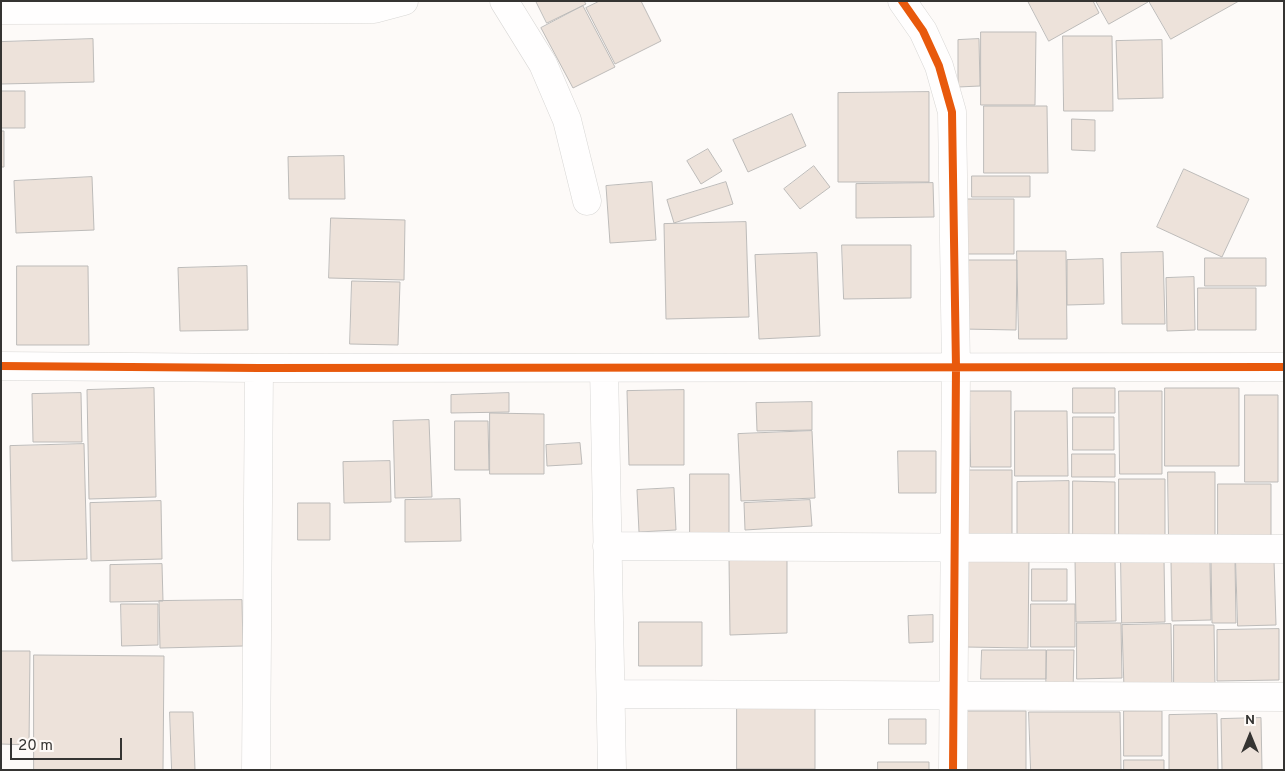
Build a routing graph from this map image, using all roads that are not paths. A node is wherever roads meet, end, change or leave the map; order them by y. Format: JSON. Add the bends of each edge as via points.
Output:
{"nodes":[{"id":1,"x":404,"y":1,"type":"edge"},
{"id":2,"x":504,"y":1,"type":"edge"},
{"id":3,"x":902,"y":1,"type":"edge"},
{"id":4,"x":1,"y":10,"type":"edge"},
{"id":5,"x":587,"y":201,"type":"dead end"},
{"id":6,"x":1,"y":366,"type":"edge"},
{"id":7,"x":1284,"y":367,"type":"edge"},
{"id":8,"x":259,"y":368,"type":"junction"},
{"id":9,"x":604,"y":368,"type":"junction"},
{"id":10,"x":956,"y":368,"type":"junction"},
{"id":11,"x":608,"y":546,"type":"junction"},
{"id":12,"x":955,"y":548,"type":"junction"},
{"id":13,"x":1284,"y":549,"type":"edge"},
{"id":14,"x":610,"y":694,"type":"junction"},
{"id":15,"x":953,"y":696,"type":"junction"},
{"id":16,"x":1284,"y":697,"type":"edge"},
{"id":17,"x":256,"y":770,"type":"edge"},
{"id":18,"x":612,"y":770,"type":"edge"},
{"id":19,"x":952,"y":770,"type":"edge"}],
"edges":[{"from":1,"to":4,"type":"street","via":[[374,9]]},
{"from":2,"to":5,"type":"street","via":[[543,64],[567,120]]},
{"from":3,"to":10,"type":"street","via":[[923,31],[940,66],[952,112]]},
{"from":6,"to":8,"type":"street"},
{"from":7,"to":10,"type":"street"},
{"from":8,"to":9,"type":"street"},
{"from":8,"to":17,"type":"street"},
{"from":9,"to":10,"type":"street"},
{"from":9,"to":11,"type":"street"},
{"from":10,"to":12,"type":"street"},
{"from":11,"to":12,"type":"street"},
{"from":11,"to":14,"type":"street"},
{"from":12,"to":13,"type":"street"},
{"from":12,"to":15,"type":"street"},
{"from":14,"to":15,"type":"street"},
{"from":14,"to":18,"type":"street"},
{"from":15,"to":16,"type":"street"},
{"from":15,"to":19,"type":"street"}]}
